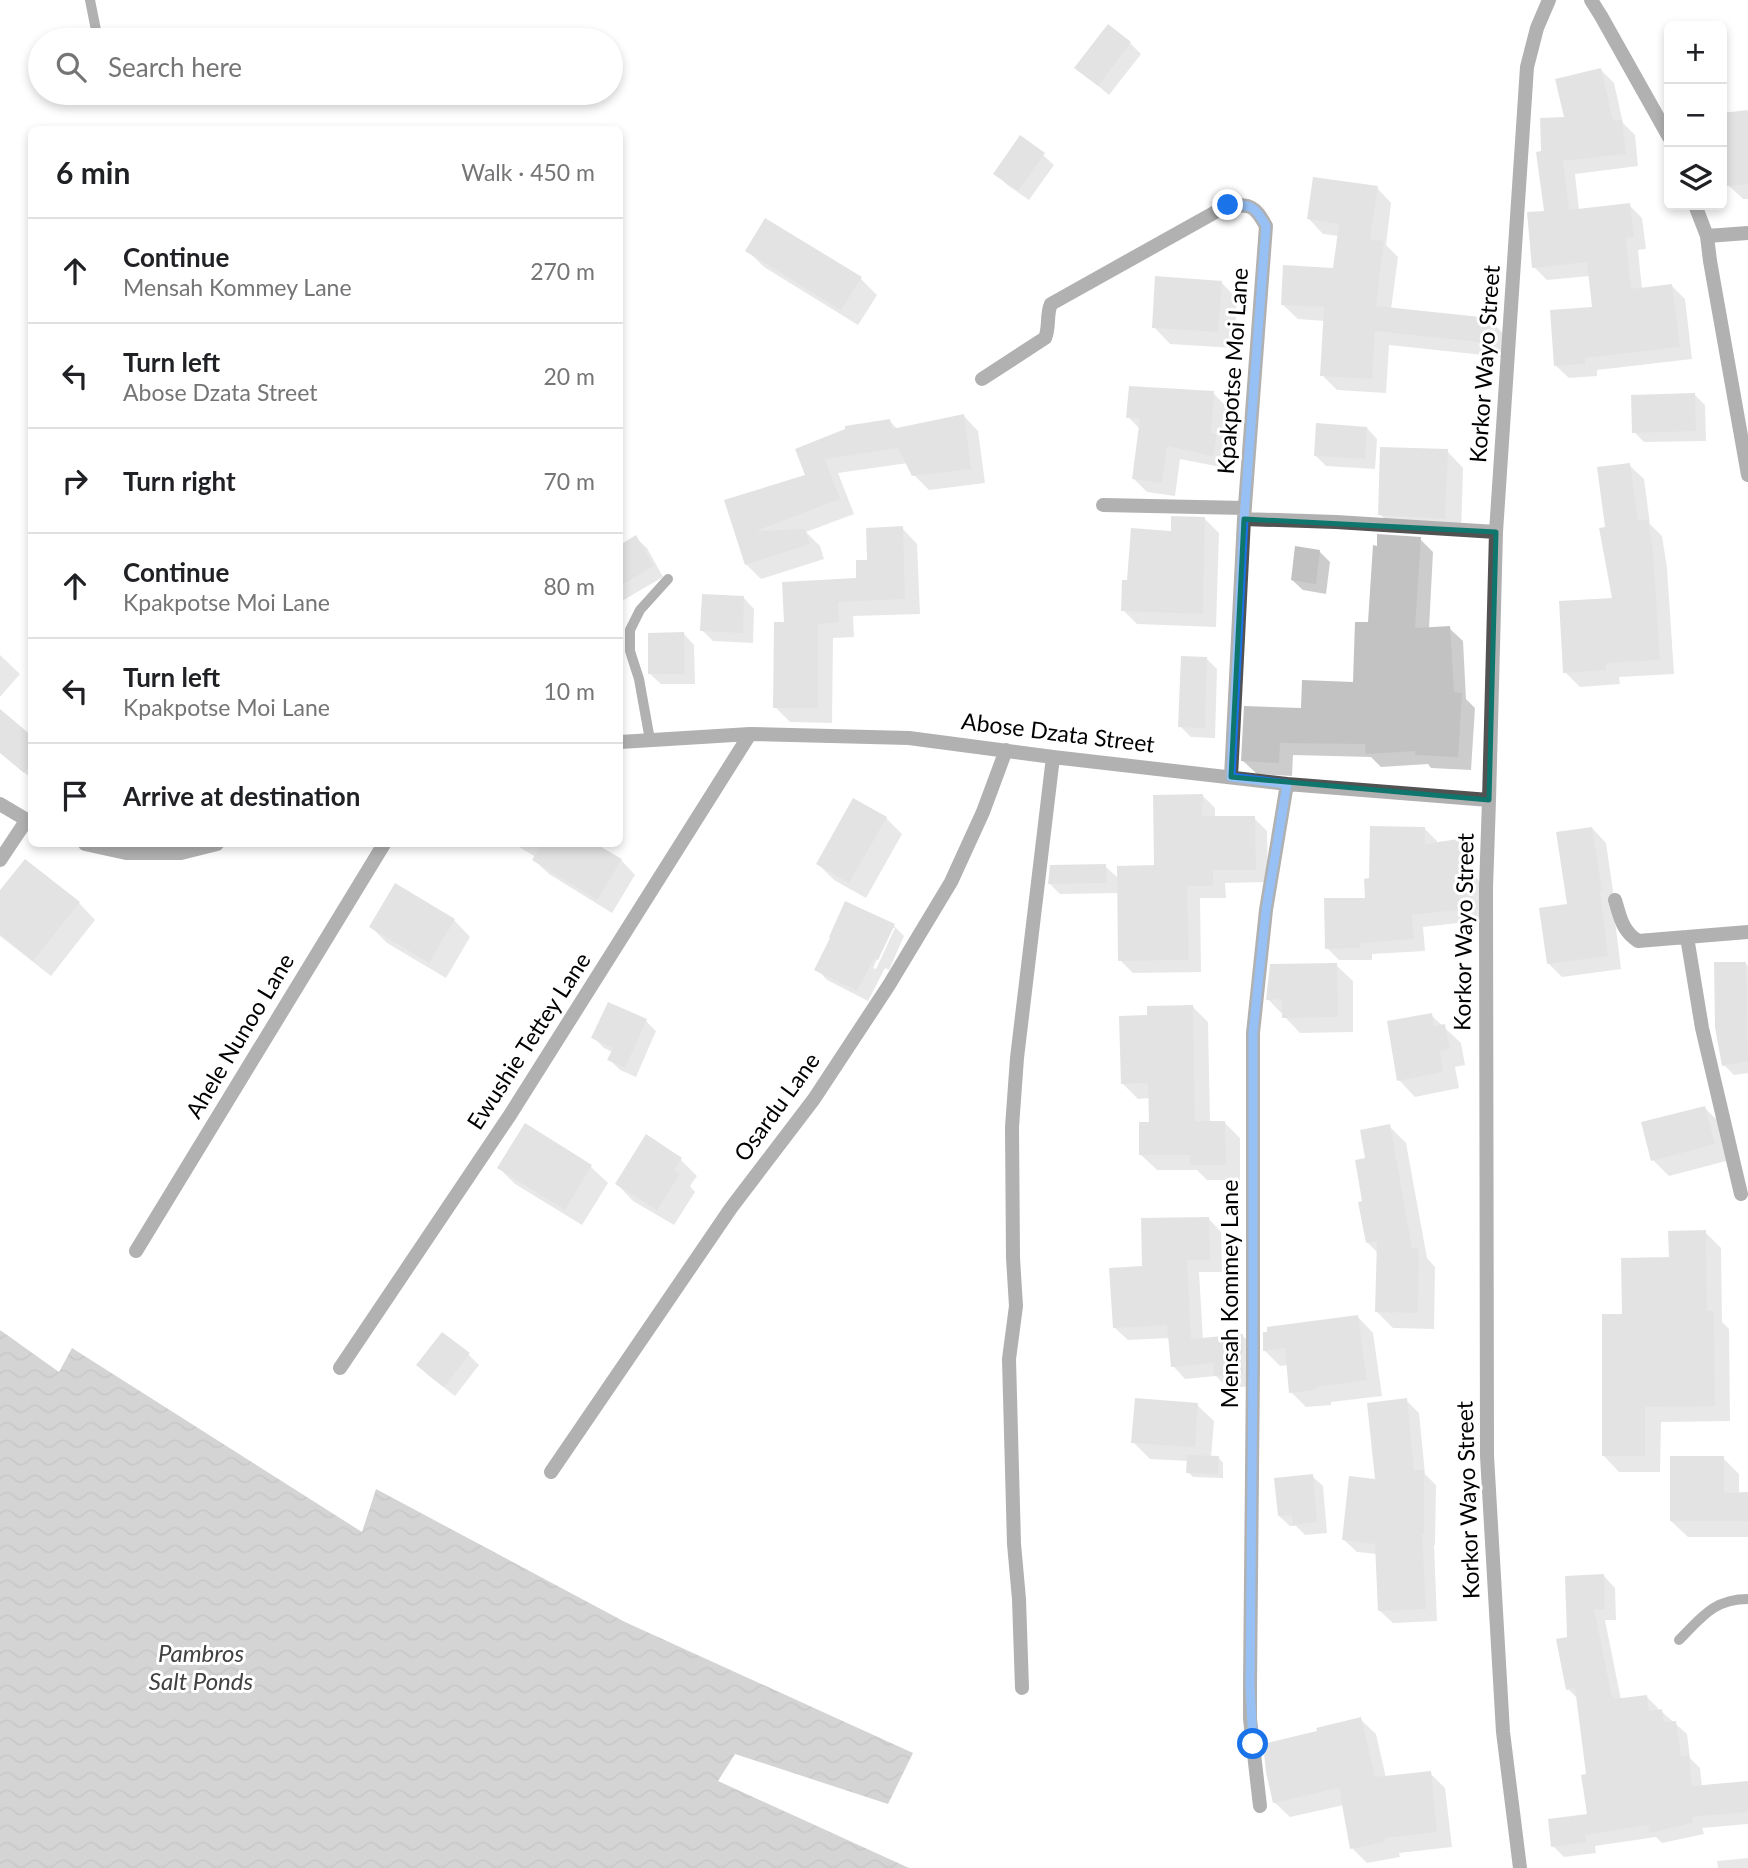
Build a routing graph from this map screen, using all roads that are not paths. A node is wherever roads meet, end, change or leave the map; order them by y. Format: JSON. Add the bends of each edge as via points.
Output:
{"nodes":[{"id":1,"x":90,"y":0,"type":"edge"},
{"id":2,"x":1549,"y":0,"type":"edge"},
{"id":3,"x":1591,"y":0,"type":"edge"},
{"id":4,"x":96,"y":28,"type":"edge"},
{"id":5,"x":1664,"y":128,"type":"edge"},
{"id":6,"x":1697,"y":210,"type":"edge"},
{"id":7,"x":1748,"y":233,"type":"edge"},
{"id":8,"x":1707,"y":236,"type":"junction"},
{"id":9,"x":982,"y":379,"type":"dead end"},
{"id":10,"x":1748,"y":466,"type":"edge"},
{"id":11,"x":1103,"y":505,"type":"dead end"},
{"id":12,"x":1245,"y":513,"type":"junction"},
{"id":13,"x":1496,"y":533,"type":"junction"},
{"id":14,"x":668,"y":579,"type":"dead end"},
{"id":15,"x":750,"y":734,"type":"junction"},
{"id":16,"x":650,"y":740,"type":"junction"},
{"id":17,"x":623,"y":742,"type":"edge"},
{"id":18,"x":1006,"y":750,"type":"junction"},
{"id":19,"x":1053,"y":757,"type":"junction"},
{"id":20,"x":1231,"y":777,"type":"junction"},
{"id":21,"x":1287,"y":784,"type":"junction"},
{"id":22,"x":1489,"y":800,"type":"junction"},
{"id":23,"x":0,"y":804,"type":"edge"},
{"id":24,"x":28,"y":821,"type":"edge"},
{"id":25,"x":28,"y":823,"type":"edge"},
{"id":26,"x":99,"y":847,"type":"edge"},
{"id":27,"x":205,"y":847,"type":"edge"},
{"id":28,"x":382,"y":847,"type":"edge"},
{"id":29,"x":0,"y":860,"type":"edge"},
{"id":30,"x":1615,"y":900,"type":"dead end"},
{"id":31,"x":1748,"y":932,"type":"edge"},
{"id":32,"x":1687,"y":937,"type":"junction"},
{"id":33,"x":1741,"y":1194,"type":"dead end"},
{"id":34,"x":135,"y":1251,"type":"dead end"},
{"id":35,"x":340,"y":1368,"type":"dead end"},
{"id":36,"x":551,"y":1472,"type":"dead end"},
{"id":37,"x":1748,"y":1599,"type":"edge"},
{"id":38,"x":1679,"y":1640,"type":"dead end"},
{"id":39,"x":1022,"y":1688,"type":"dead end"},
{"id":40,"x":1260,"y":1806,"type":"dead end"},
{"id":41,"x":1520,"y":1868,"type":"edge"}],
"edges":[{"from":1,"to":4,"type":"lane"},
{"from":2,"to":13,"type":"street","name":"Korkor Wayo Street","via":[[1527,67]]},
{"from":3,"to":5,"type":"street"},
{"from":6,"to":8,"type":"street"},
{"from":7,"to":8,"type":"street"},
{"from":8,"to":10,"type":"street"},
{"from":9,"to":12,"type":"street","name":"Kpakpotse Moi Lane","via":[[1045,338],[1051,304],[1228,205],[1256,210],[1266,226]]},
{"from":11,"to":12,"type":"street"},
{"from":12,"to":13,"type":"street"},
{"from":12,"to":20,"type":"street","name":"Kpakpotse Moi Lane"},
{"from":13,"to":22,"type":"street","name":"Korkor Wayo Street"},
{"from":14,"to":16,"type":"lane","via":[[640,610],[630,630]]},
{"from":15,"to":16,"type":"street","name":"Abose Dzata Street"},
{"from":15,"to":18,"type":"street","name":"Abose Dzata Street","via":[[909,738]]},
{"from":15,"to":35,"type":"street","name":"Ewushie Tettey Lane","via":[[510,1115]]},
{"from":16,"to":17,"type":"street","name":"Abose Dzata Street"},
{"from":18,"to":19,"type":"street","name":"Abose Dzata Street"},
{"from":18,"to":36,"type":"street","name":"Osardu Lane","via":[[951,882],[889,985]]},
{"from":19,"to":20,"type":"street","name":"Abose Dzata Street"},
{"from":19,"to":39,"type":"street","via":[[1012,1127],[1016,1306],[1009,1359]]},
{"from":20,"to":21,"type":"street","name":"Abose Dzata Street"},
{"from":21,"to":22,"type":"street","name":"Abose Dzata Street"},
{"from":21,"to":40,"type":"street","name":"Mensah Kommey Lane","via":[[1266,910],[1253,1033],[1250,1719]]},
{"from":22,"to":41,"type":"street","name":"Korkor Wayo Street","via":[[1487,1456],[1503,1732]]},
{"from":23,"to":24,"type":"street"},
{"from":25,"to":29,"type":"street"},
{"from":26,"to":27,"type":"street","via":[[126,853],[181,853]]},
{"from":28,"to":34,"type":"street","name":"Ahele Nunoo Lane"},
{"from":30,"to":32,"type":"street","via":[[1622,925],[1638,941]]},
{"from":31,"to":32,"type":"street"},
{"from":32,"to":33,"type":"street","via":[[1702,1028]]},
{"from":37,"to":38,"type":"lane","via":[[1718,1604]]}]}
